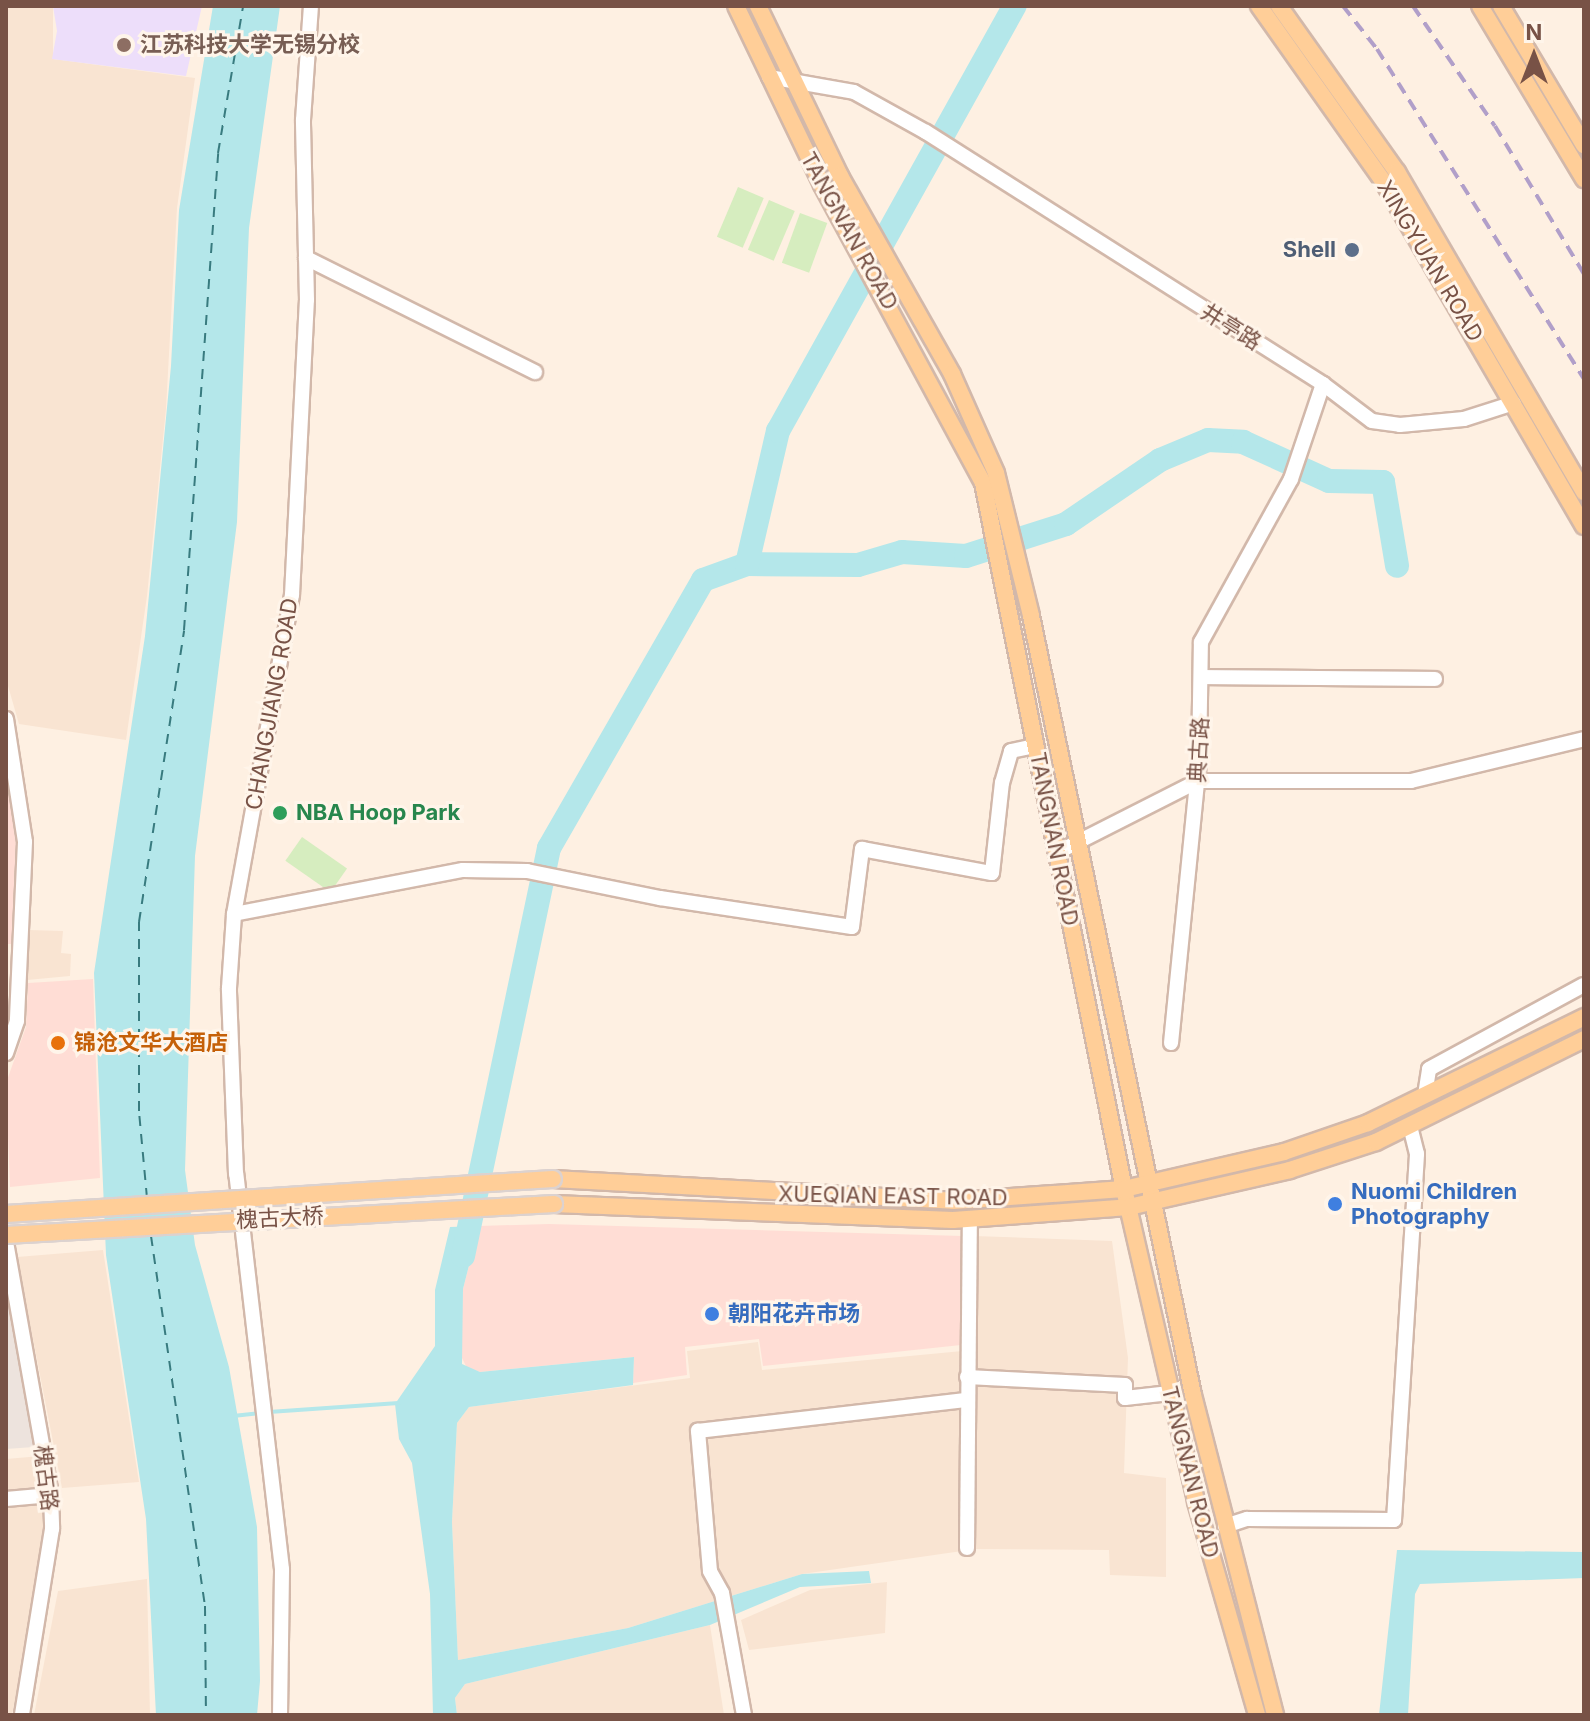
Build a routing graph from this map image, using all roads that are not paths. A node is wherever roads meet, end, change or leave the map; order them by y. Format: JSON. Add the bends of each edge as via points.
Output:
{"nodes":[{"id":1,"x":311,"y":6,"type":"edge"},
{"id":2,"x":736,"y":6,"type":"edge"},
{"id":3,"x":758,"y":6,"type":"edge"},
{"id":4,"x":1259,"y":6,"type":"edge"},
{"id":5,"x":1279,"y":6,"type":"edge"},
{"id":6,"x":1480,"y":6,"type":"edge"},
{"id":7,"x":1501,"y":6,"type":"edge"},
{"id":8,"x":769,"y":77,"type":"junction"},
{"id":9,"x":791,"y":77,"type":"junction"},
{"id":10,"x":1584,"y":145,"type":"edge"},
{"id":11,"x":1584,"y":179,"type":"edge"},
{"id":12,"x":306,"y":258,"type":"junction"},
{"id":13,"x":535,"y":372,"type":"dead end"},
{"id":14,"x":1323,"y":384,"type":"junction"},
{"id":15,"x":1514,"y":403,"type":"junction"},
{"id":16,"x":1584,"y":492,"type":"edge"},
{"id":17,"x":994,"y":497,"type":"junction"},
{"id":18,"x":1584,"y":526,"type":"edge"},
{"id":19,"x":1202,"y":677,"type":"junction"},
{"id":20,"x":1435,"y":679,"type":"dead end"},
{"id":21,"x":6,"y":719,"type":"edge"},
{"id":22,"x":1584,"y":739,"type":"edge"},
{"id":23,"x":1035,"y":746,"type":"junction"},
{"id":24,"x":1198,"y":781,"type":"junction"},
{"id":25,"x":1079,"y":841,"type":"junction"},
{"id":26,"x":1056,"y":853,"type":"junction"},
{"id":27,"x":234,"y":914,"type":"junction"},
{"id":28,"x":13,"y":967,"type":"edge"},
{"id":29,"x":1584,"y":985,"type":"edge"},
{"id":30,"x":1584,"y":1017,"type":"edge"},
{"id":31,"x":1584,"y":1039,"type":"edge"},
{"id":32,"x":1171,"y":1043,"type":"dead end"},
{"id":33,"x":6,"y":1053,"type":"edge"},
{"id":34,"x":1425,"y":1095,"type":"junction"},
{"id":35,"x":1410,"y":1126,"type":"junction"},
{"id":36,"x":553,"y":1179,"type":"joint"},
{"id":37,"x":1124,"y":1189,"type":"junction"},
{"id":38,"x":1151,"y":1203,"type":"junction"},
{"id":39,"x":554,"y":1204,"type":"joint"},
{"id":40,"x":1129,"y":1207,"type":"junction"},
{"id":41,"x":6,"y":1214,"type":"edge"},
{"id":42,"x":970,"y":1220,"type":"junction"},
{"id":43,"x":6,"y":1235,"type":"edge"},
{"id":44,"x":6,"y":1242,"type":"edge"},
{"id":45,"x":967,"y":1377,"type":"junction"},
{"id":46,"x":1170,"y":1393,"type":"junction"},
{"id":47,"x":967,"y":1400,"type":"junction"},
{"id":48,"x":51,"y":1495,"type":"junction"},
{"id":49,"x":6,"y":1499,"type":"edge"},
{"id":50,"x":1225,"y":1526,"type":"junction"},
{"id":51,"x":967,"y":1548,"type":"dead end"},
{"id":52,"x":22,"y":1715,"type":"edge"},
{"id":53,"x":280,"y":1715,"type":"edge"},
{"id":54,"x":744,"y":1715,"type":"edge"},
{"id":55,"x":1257,"y":1715,"type":"edge"},
{"id":56,"x":1275,"y":1715,"type":"edge"}],
"edges":[{"from":1,"to":12,"type":"street","name":"CHANGJIANG ROAD","via":[[303,120]]},
{"from":2,"to":8,"type":"main road","name":"TANGNAN ROAD"},
{"from":3,"to":9,"type":"main road","name":"TANGNAN ROAD"},
{"from":4,"to":15,"type":"main road","name":"XINGYUAN ROAD","via":[[1383,181]]},
{"from":5,"to":16,"type":"main road","name":"XINGYUAN ROAD","via":[[1397,172]]},
{"from":6,"to":11,"type":"main road"},
{"from":7,"to":10,"type":"main road"},
{"from":8,"to":9,"type":"street","name":"井亭路"},
{"from":8,"to":17,"type":"main road","name":"TANGNAN ROAD"},
{"from":9,"to":14,"type":"street","name":"井亭路","via":[[854,92],[926,132]]},
{"from":9,"to":17,"type":"main road","name":"TANGNAN ROAD","via":[[952,374]]},
{"from":12,"to":13,"type":"street"},
{"from":12,"to":27,"type":"street","name":"CHANGJIANG ROAD","via":[[292,595]]},
{"from":14,"to":15,"type":"street","name":"井亭路","via":[[1372,421],[1400,425],[1464,419]]},
{"from":14,"to":19,"type":"street","name":"典古路","via":[[1291,479],[1201,642]]},
{"from":15,"to":18,"type":"main road","name":"XINGYUAN ROAD"},
{"from":17,"to":23,"type":"main road","name":"TANGNAN ROAD"},
{"from":17,"to":25,"type":"main road","name":"TANGNAN ROAD","via":[[1024,588]]},
{"from":19,"to":20,"type":"street"},
{"from":19,"to":24,"type":"street","name":"典古路"},
{"from":21,"to":28,"type":"street","via":[[25,842]]},
{"from":22,"to":24,"type":"street","via":[[1411,781]]},
{"from":23,"to":26,"type":"main road","name":"TANGNAN ROAD"},
{"from":23,"to":27,"type":"street","via":[[1011,751],[992,873],[862,849],[852,927],[527,871],[463,870]]},
{"from":24,"to":25,"type":"street"},
{"from":24,"to":32,"type":"street","name":"典古路"},
{"from":25,"to":26,"type":"street"},
{"from":25,"to":38,"type":"main road","name":"TANGNAN ROAD"},
{"from":26,"to":37,"type":"main road","name":"TANGNAN ROAD"},
{"from":27,"to":53,"type":"street","name":"CHANGJIANG ROAD","via":[[229,1081],[258,1399],[282,1569]]},
{"from":28,"to":33,"type":"street","via":[[17,1021]]},
{"from":29,"to":34,"type":"street","via":[[1429,1069]]},
{"from":30,"to":34,"type":"main road","name":"XUEQIAN EAST ROAD"},
{"from":31,"to":35,"type":"main road","name":"XUEQIAN EAST ROAD"},
{"from":34,"to":37,"type":"main road","name":"XUEQIAN EAST ROAD","via":[[1368,1123],[1284,1152]]},
{"from":35,"to":38,"type":"main road","name":"XUEQIAN EAST ROAD","via":[[1290,1170]]},
{"from":35,"to":50,"type":"street","via":[[1417,1154],[1394,1520],[1247,1519]]},
{"from":36,"to":37,"type":"main road","name":"XUEQIAN EAST ROAD","via":[[961,1201]]},
{"from":36,"to":41,"type":"main road","name":"槐古大桥","bridge":true},
{"from":37,"to":40,"type":"main road","name":"TANGNAN ROAD"},
{"from":38,"to":40,"type":"main road","name":"XUEQIAN EAST ROAD"},
{"from":38,"to":50,"type":"main road","name":"TANGNAN ROAD"},
{"from":39,"to":42,"type":"main road","name":"XUEQIAN EAST ROAD"},
{"from":39,"to":43,"type":"main road","name":"槐古大桥","bridge":true},
{"from":40,"to":42,"type":"main road","name":"XUEQIAN EAST ROAD"},
{"from":40,"to":46,"type":"main road","name":"TANGNAN ROAD"},
{"from":42,"to":45,"type":"street"},
{"from":44,"to":48,"type":"street","name":"槐古路"},
{"from":45,"to":46,"type":"street","via":[[1125,1385],[1125,1398]]},
{"from":45,"to":47,"type":"street"},
{"from":46,"to":55,"type":"main road","name":"TANGNAN ROAD"},
{"from":47,"to":51,"type":"street"},
{"from":47,"to":54,"type":"street","via":[[698,1431],[710,1571],[722,1593]]},
{"from":48,"to":49,"type":"street"},
{"from":48,"to":52,"type":"street","name":"槐古路","via":[[52,1529]]},
{"from":50,"to":56,"type":"main road","name":"TANGNAN ROAD"}]}
